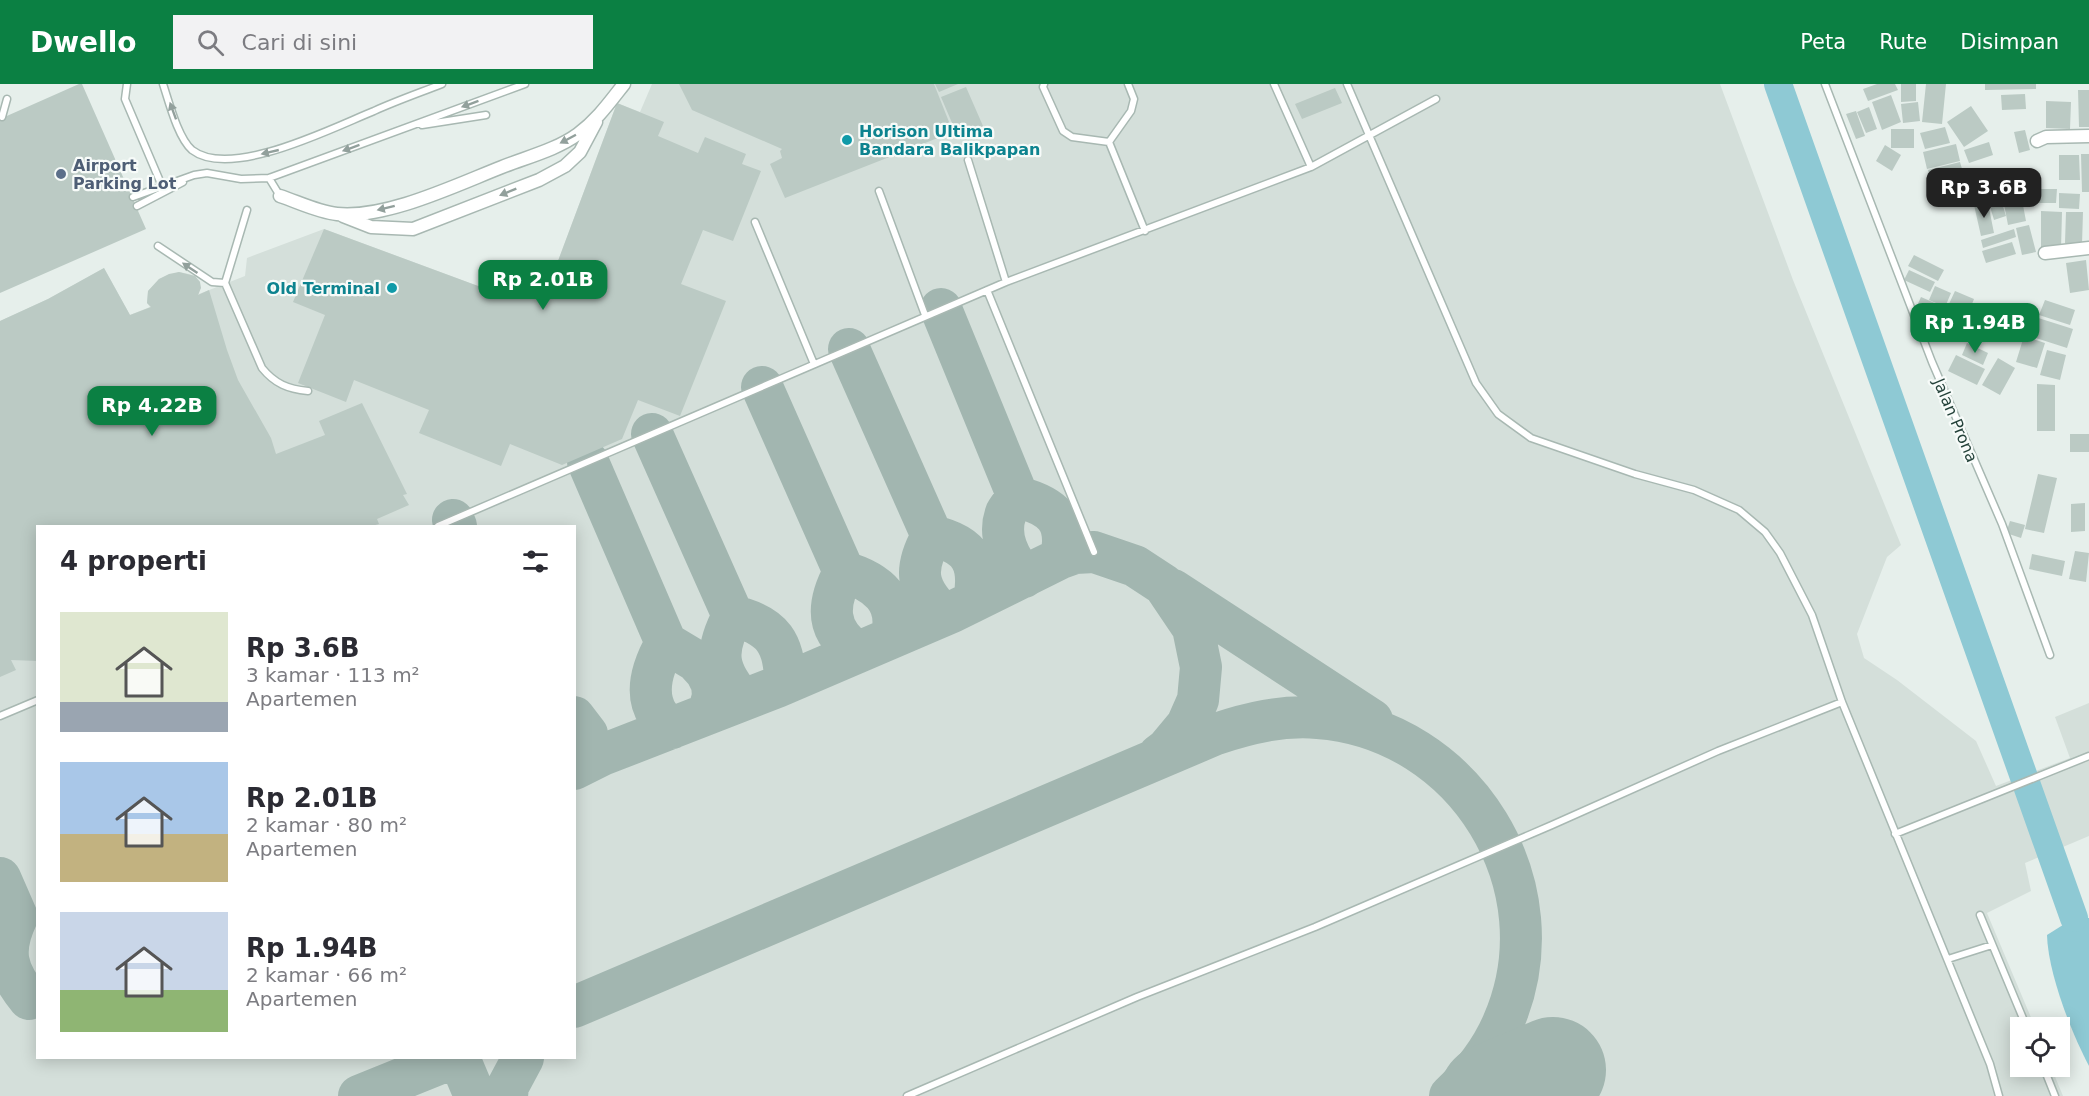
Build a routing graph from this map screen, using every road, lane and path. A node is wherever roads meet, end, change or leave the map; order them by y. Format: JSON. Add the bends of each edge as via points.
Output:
{"nodes":[{"id":1,"x":127,"y":84,"type":"edge"},
{"id":2,"x":163,"y":84,"type":"edge"},
{"id":3,"x":442,"y":84,"type":"edge"},
{"id":4,"x":525,"y":84,"type":"edge"},
{"id":5,"x":624,"y":84,"type":"edge"},
{"id":6,"x":1044,"y":84,"type":"edge"},
{"id":7,"x":1128,"y":84,"type":"edge"},
{"id":8,"x":1274,"y":84,"type":"edge"},
{"id":9,"x":1347,"y":84,"type":"edge"},
{"id":10,"x":1825,"y":84,"type":"edge"},
{"id":11,"x":8,"y":99,"type":"dead end"},
{"id":12,"x":1436,"y":99,"type":"dead end"},
{"id":13,"x":486,"y":115,"type":"dead end"},
{"id":14,"x":2,"y":117,"type":"dead end"},
{"id":15,"x":598,"y":118,"type":"junction"},
{"id":16,"x":406,"y":128,"type":"junction"},
{"id":17,"x":1369,"y":136,"type":"junction"},
{"id":18,"x":2089,"y":136,"type":"edge"},
{"id":19,"x":2037,"y":141,"type":"dead end"},
{"id":20,"x":1108,"y":142,"type":"junction"},
{"id":21,"x":968,"y":160,"type":"dead end"},
{"id":22,"x":1311,"y":167,"type":"junction"},
{"id":23,"x":194,"y":175,"type":"junction"},
{"id":24,"x":269,"y":178,"type":"junction"},
{"id":25,"x":162,"y":186,"type":"junction"},
{"id":26,"x":879,"y":191,"type":"dead end"},
{"id":27,"x":280,"y":196,"type":"joint"},
{"id":28,"x":133,"y":197,"type":"dead end"},
{"id":29,"x":137,"y":206,"type":"dead end"},
{"id":30,"x":247,"y":210,"type":"dead end"},
{"id":31,"x":335,"y":214,"type":"junction"},
{"id":32,"x":754,"y":222,"type":"dead end"},
{"id":33,"x":1145,"y":231,"type":"junction"},
{"id":34,"x":158,"y":246,"type":"dead end"},
{"id":35,"x":2089,"y":248,"type":"edge"},
{"id":36,"x":2045,"y":253,"type":"dead end"},
{"id":37,"x":1006,"y":282,"type":"junction"},
{"id":38,"x":225,"y":283,"type":"junction"},
{"id":39,"x":987,"y":290,"type":"junction"},
{"id":40,"x":925,"y":315,"type":"junction"},
{"id":41,"x":814,"y":364,"type":"junction"},
{"id":42,"x":308,"y":391,"type":"dead end"},
{"id":43,"x":440,"y":525,"type":"edge"},
{"id":44,"x":1094,"y":552,"type":"dead end"},
{"id":45,"x":2050,"y":655,"type":"dead end"},
{"id":46,"x":36,"y":701,"type":"edge"},
{"id":47,"x":1842,"y":702,"type":"junction"},
{"id":48,"x":0,"y":716,"type":"edge"},
{"id":49,"x":2089,"y":756,"type":"edge"},
{"id":50,"x":1895,"y":834,"type":"junction"},
{"id":51,"x":1980,"y":915,"type":"dead end"},
{"id":52,"x":1992,"y":945,"type":"junction"},
{"id":53,"x":1948,"y":959,"type":"junction"},
{"id":54,"x":2022,"y":1017,"type":"edge"},
{"id":55,"x":2047,"y":1077,"type":"edge"},
{"id":56,"x":907,"y":1096,"type":"edge"},
{"id":57,"x":1999,"y":1096,"type":"edge"},
{"id":58,"x":2055,"y":1096,"type":"edge"}],
"edges":[{"from":1,"to":25,"type":"lane","via":[[125,99]]},
{"from":3,"to":2,"type":"lane","one_way":true,"via":[[279,150],[227,159],[208,157],[190,149]]},
{"from":4,"to":16,"type":"lane","one_way":true},
{"from":5,"to":15,"type":"street"},
{"from":6,"to":20,"type":"lane","via":[[1064,131],[1072,137]]},
{"from":7,"to":20,"type":"lane","via":[[1134,99],[1131,111]]},
{"from":8,"to":22,"type":"lane"},
{"from":9,"to":17,"type":"lane"},
{"from":10,"to":45,"type":"lane","name":"Jalan Prona","via":[[1932,362],[2002,524]]},
{"from":11,"to":14,"type":"lane"},
{"from":12,"to":17,"type":"lane"},
{"from":13,"to":16,"type":"lane"},
{"from":15,"to":31,"type":"street","one_way":true,"via":[[551,148],[426,196],[382,210]]},
{"from":15,"to":31,"type":"street","one_way":true,"via":[[580,152],[565,166],[413,229],[371,227]]},
{"from":16,"to":24,"type":"lane","one_way":true},
{"from":17,"to":22,"type":"lane"},
{"from":17,"to":47,"type":"lane","via":[[1476,383],[1498,414],[1531,438],[1694,490],[1739,510],[1765,532],[1780,553],[1812,615]]},
{"from":18,"to":19,"type":"street","via":[[2046,137]]},
{"from":20,"to":33,"type":"lane"},
{"from":21,"to":37,"type":"lane"},
{"from":22,"to":33,"type":"lane"},
{"from":23,"to":24,"type":"lane"},
{"from":23,"to":25,"type":"lane"},
{"from":23,"to":29,"type":"lane"},
{"from":24,"to":27,"type":"lane"},
{"from":25,"to":28,"type":"lane"},
{"from":26,"to":40,"type":"lane"},
{"from":27,"to":31,"type":"street"},
{"from":30,"to":38,"type":"lane"},
{"from":32,"to":41,"type":"lane"},
{"from":33,"to":37,"type":"lane"},
{"from":38,"to":34,"type":"lane","one_way":true,"via":[[212,282]]},
{"from":35,"to":36,"type":"street"},
{"from":37,"to":39,"type":"lane"},
{"from":38,"to":42,"type":"lane","via":[[262,368],[280,385]]},
{"from":39,"to":40,"type":"lane"},
{"from":39,"to":44,"type":"lane"},
{"from":40,"to":41,"type":"lane"},
{"from":41,"to":43,"type":"lane"},
{"from":46,"to":48,"type":"lane"},
{"from":47,"to":50,"type":"lane"},
{"from":47,"to":56,"type":"lane"},
{"from":49,"to":50,"type":"lane"},
{"from":50,"to":53,"type":"lane"},
{"from":51,"to":52,"type":"lane"},
{"from":52,"to":53,"type":"lane"},
{"from":52,"to":54,"type":"lane"},
{"from":53,"to":57,"type":"lane"},
{"from":55,"to":58,"type":"lane"}]}
